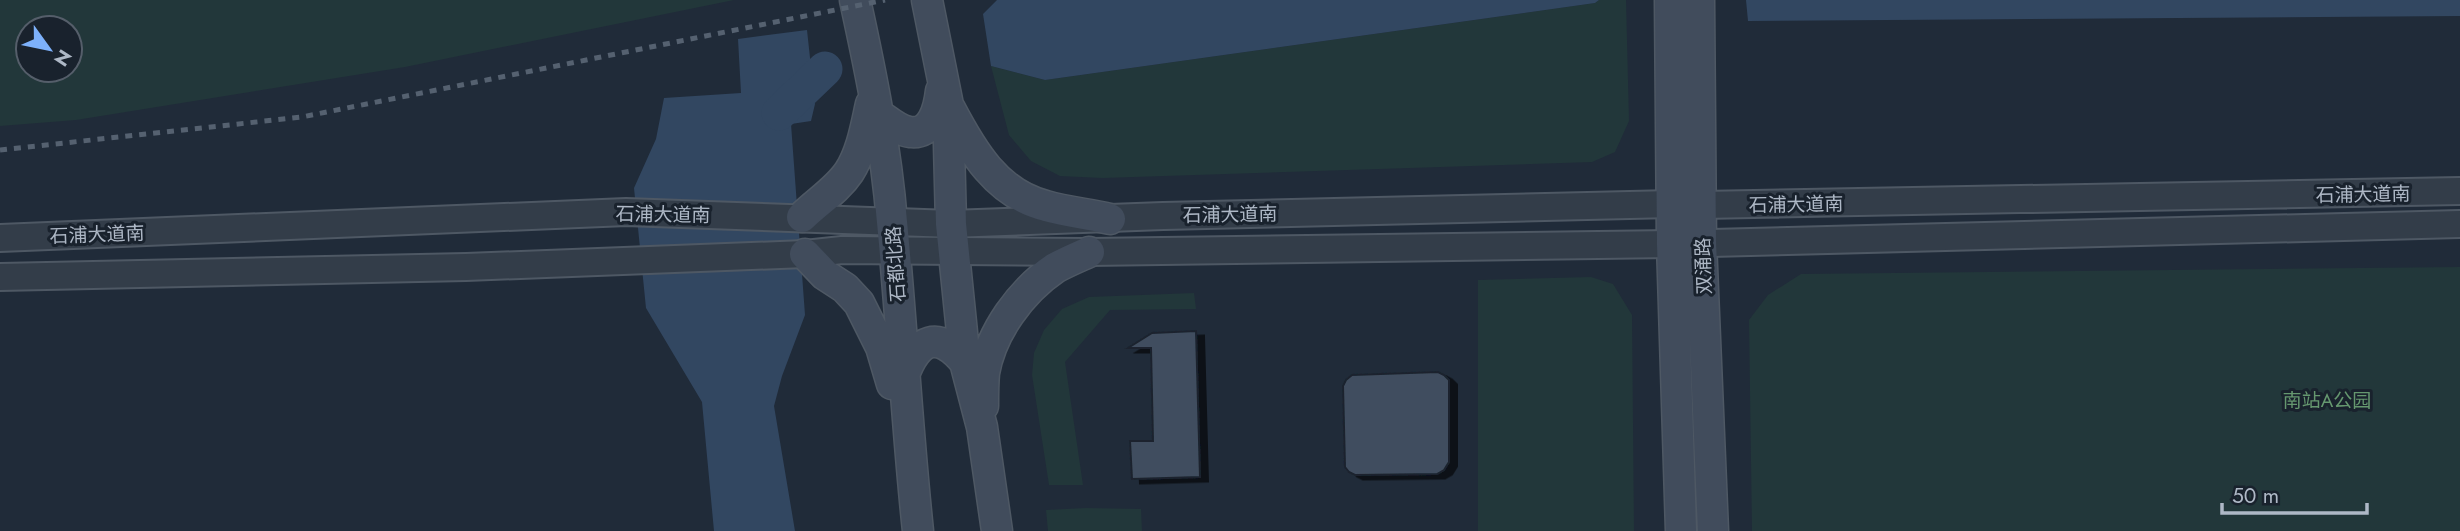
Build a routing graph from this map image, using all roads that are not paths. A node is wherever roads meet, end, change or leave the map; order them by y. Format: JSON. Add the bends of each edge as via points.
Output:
{"nodes":[{"id":1,"x":855,"y":0,"type":"edge"},
{"id":2,"x":927,"y":0,"type":"edge"},
{"id":3,"x":1670,"y":0,"type":"edge"},
{"id":4,"x":1699,"y":0,"type":"edge"},
{"id":5,"x":945,"y":93,"type":"junction"},
{"id":6,"x":877,"y":103,"type":"junction"},
{"id":7,"x":2460,"y":191,"type":"edge"},
{"id":8,"x":1672,"y":204,"type":"junction"},
{"id":9,"x":1702,"y":205,"type":"junction"},
{"id":10,"x":1163,"y":216,"type":"junction"},
{"id":11,"x":802,"y":217,"type":"junction"},
{"id":12,"x":1110,"y":219,"type":"junction"},
{"id":13,"x":2460,"y":224,"type":"edge"},
{"id":14,"x":893,"y":236,"type":"junction"},
{"id":15,"x":0,"y":238,"type":"edge"},
{"id":16,"x":952,"y":238,"type":"junction"},
{"id":17,"x":1702,"y":242,"type":"junction"},
{"id":18,"x":1672,"y":244,"type":"junction"},
{"id":19,"x":1169,"y":250,"type":"junction"},
{"id":20,"x":1089,"y":251,"type":"junction"},
{"id":21,"x":805,"y":254,"type":"junction"},
{"id":22,"x":0,"y":277,"type":"edge"},
{"id":23,"x":965,"y":362,"type":"junction"},
{"id":24,"x":904,"y":375,"type":"junction"},
{"id":25,"x":982,"y":427,"type":"junction"},
{"id":26,"x":908,"y":442,"type":"junction"},
{"id":27,"x":918,"y":531,"type":"edge"},
{"id":28,"x":996,"y":531,"type":"edge"},
{"id":29,"x":1681,"y":531,"type":"edge"},
{"id":30,"x":1713,"y":531,"type":"edge"}],
"edges":[{"from":1,"to":6,"type":"main road","name":"石都北路"},
{"from":2,"to":5,"type":"main road"},
{"from":3,"to":8,"type":"main road","name":"双涌路"},
{"from":4,"to":9,"type":"main road","name":"双涌路"},
{"from":5,"to":6,"type":"main road","via":[[928,127],[911,133],[897,127]]},
{"from":5,"to":12,"type":"main road","via":[[964,135],[993,176],[1043,206]]},
{"from":5,"to":16,"type":"main road"},
{"from":6,"to":11,"type":"main road","via":[[849,172]]},
{"from":6,"to":14,"type":"main road","name":"石都北路"},
{"from":7,"to":9,"type":"street","name":"石浦大道南"},
{"from":8,"to":9,"type":"street","name":"石浦大道南"},
{"from":8,"to":10,"type":"street","name":"石浦大道南"},
{"from":8,"to":18,"type":"main road","name":"双涌路"},
{"from":9,"to":17,"type":"main road","name":"双涌路"},
{"from":10,"to":12,"type":"street","name":"石浦大道南"},
{"from":10,"to":19,"type":"street","via":[[1147,230],[1147,238],[1153,246]]},
{"from":11,"to":14,"type":"street","name":"石浦大道南"},
{"from":11,"to":15,"type":"street","name":"石浦大道南","via":[[625,212]]},
{"from":11,"to":21,"type":"street","via":[[814,229],[814,244]]},
{"from":12,"to":16,"type":"street","name":"石浦大道南"},
{"from":13,"to":17,"type":"street","name":"石浦大道南"},
{"from":14,"to":16,"type":"street","name":"石浦大道南"},
{"from":14,"to":21,"type":"street","name":"石浦大道南"},
{"from":14,"to":24,"type":"main road","name":"石都北路"},
{"from":16,"to":20,"type":"street","name":"石浦大道南"},
{"from":16,"to":23,"type":"main road"},
{"from":17,"to":18,"type":"street","name":"石浦大道南"},
{"from":17,"to":30,"type":"main road","name":"双涌路"},
{"from":18,"to":19,"type":"street","name":"石浦大道南"},
{"from":18,"to":29,"type":"main road","name":"双涌路"},
{"from":19,"to":20,"type":"street","name":"石浦大道南"},
{"from":20,"to":25,"type":"main road","via":[[1034,285],[995,338],[985,373]]},
{"from":21,"to":22,"type":"street","name":"石浦大道南","via":[[452,268]]},
{"from":21,"to":26,"type":"main road","via":[[859,303],[881,347]]},
{"from":23,"to":24,"type":"main road","via":[[943,342],[930,343],[918,348]]},
{"from":23,"to":25,"type":"main road"},
{"from":24,"to":26,"type":"main road","name":"石都北路"},
{"from":25,"to":28,"type":"main road"},
{"from":26,"to":27,"type":"main road","name":"石都北路"}]}
